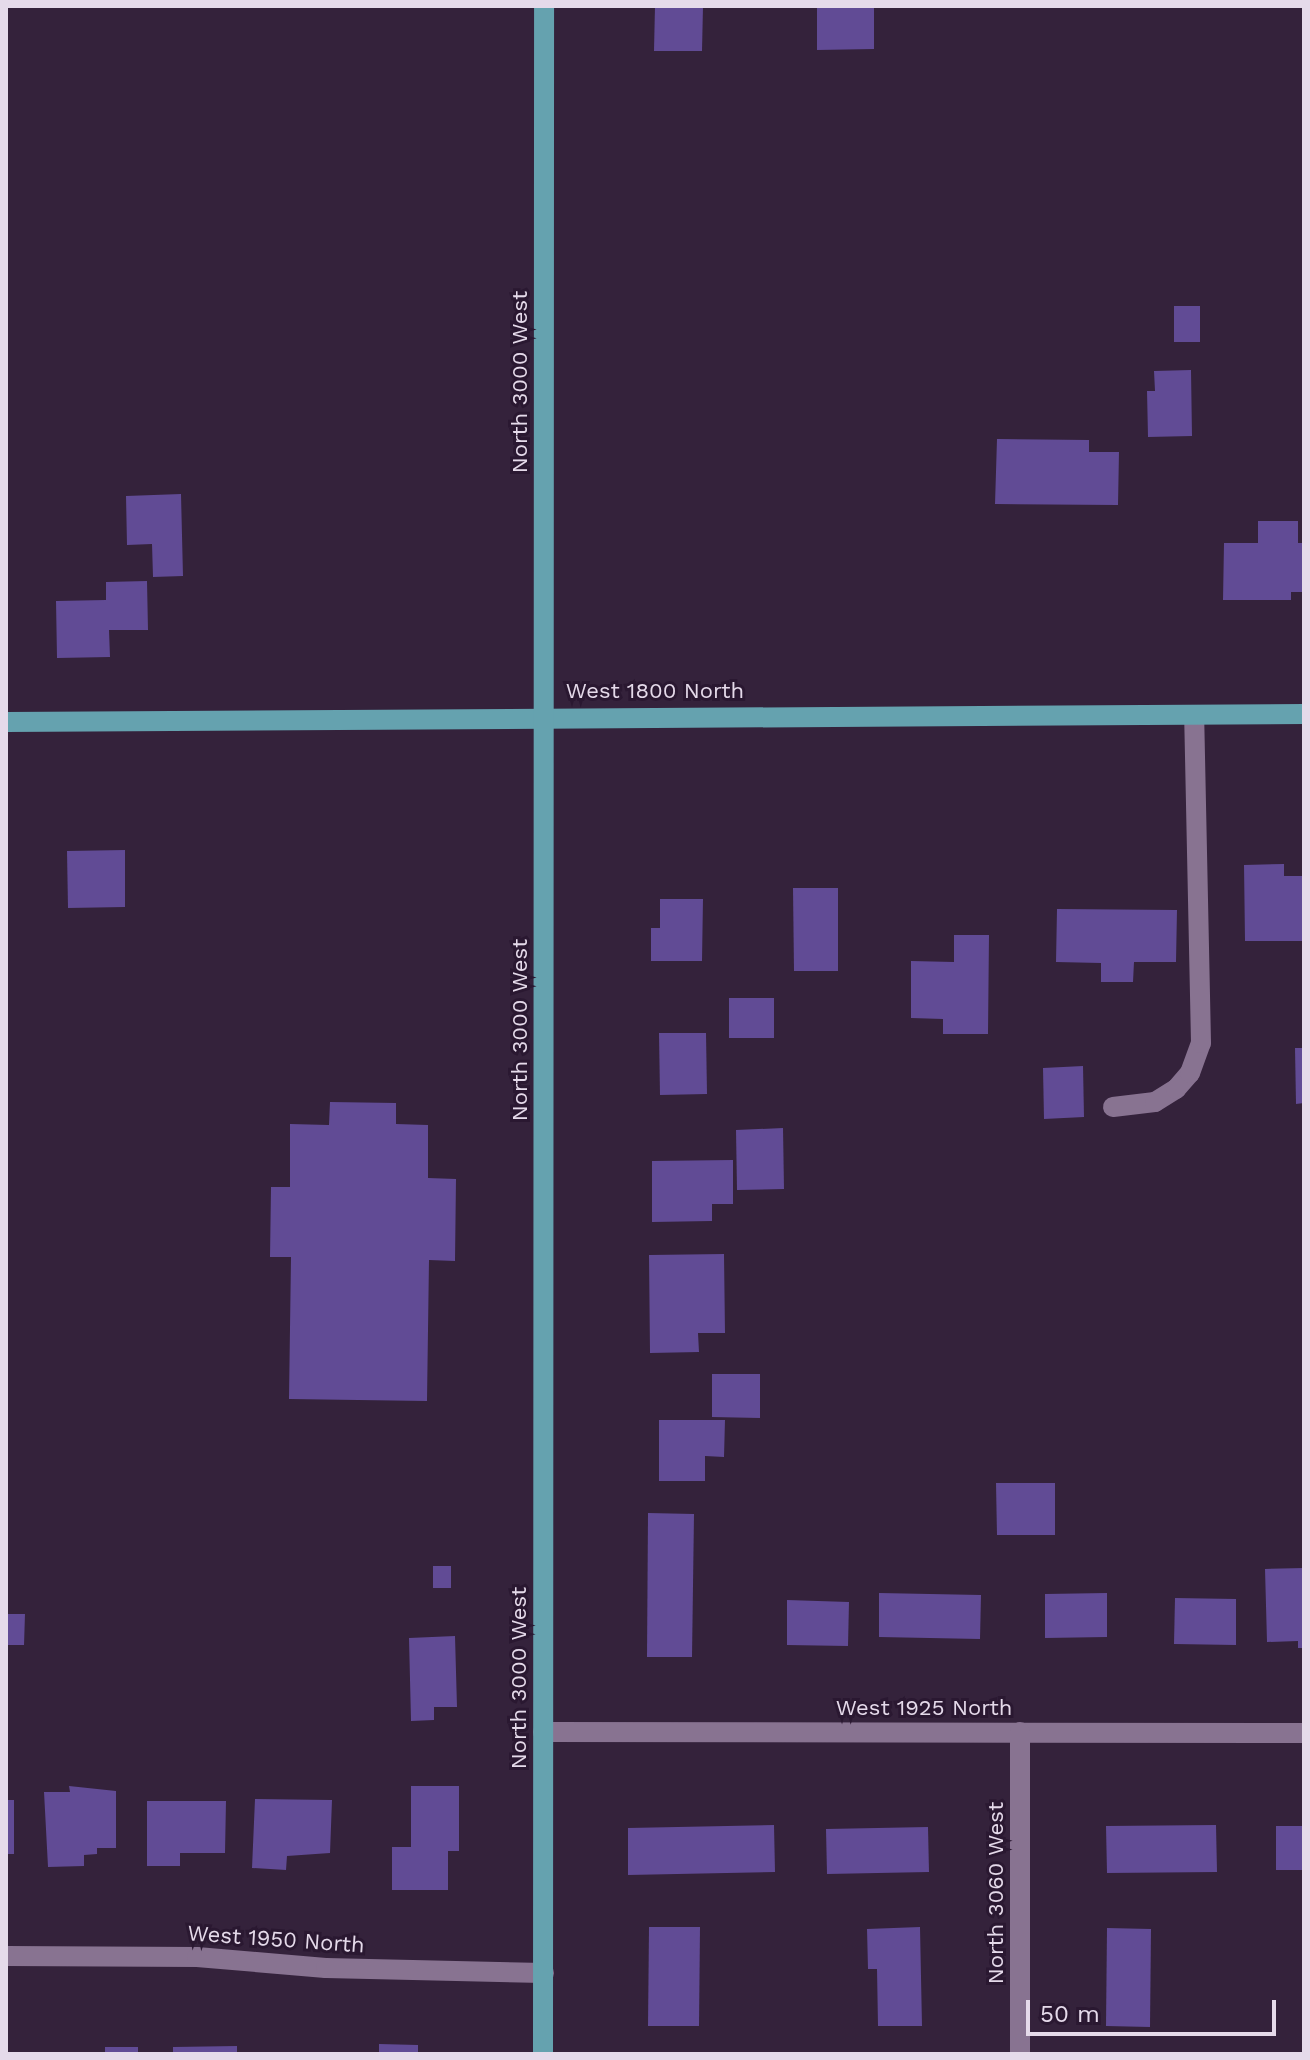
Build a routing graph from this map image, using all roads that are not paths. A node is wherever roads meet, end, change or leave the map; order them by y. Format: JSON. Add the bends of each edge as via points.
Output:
{"nodes":[{"id":1,"x":544,"y":6,"type":"edge"},
{"id":2,"x":1304,"y":714,"type":"edge"},
{"id":3,"x":544,"y":715,"type":"junction"},
{"id":4,"x":1194,"y":715,"type":"junction"},
{"id":5,"x":6,"y":722,"type":"edge"},
{"id":6,"x":1113,"y":1107,"type":"dead end"},
{"id":7,"x":543,"y":1732,"type":"junction"},
{"id":8,"x":1020,"y":1732,"type":"junction"},
{"id":9,"x":1304,"y":1733,"type":"edge"},
{"id":10,"x":6,"y":1956,"type":"edge"},
{"id":11,"x":544,"y":1973,"type":"junction"},
{"id":12,"x":543,"y":2054,"type":"edge"},
{"id":13,"x":1020,"y":2054,"type":"edge"}],
"edges":[{"from":1,"to":3,"type":"main road","name":"North 3000 West"},
{"from":2,"to":4,"type":"main road","name":"West 1800 North"},
{"from":3,"to":4,"type":"main road","name":"West 1800 North"},
{"from":3,"to":5,"type":"main road","name":"West 1800 North"},
{"from":3,"to":7,"type":"main road","name":"North 3000 West"},
{"from":4,"to":6,"type":"street","via":[[1201,1043],[1190,1073],[1176,1089],[1155,1102]]},
{"from":7,"to":8,"type":"street","name":"West 1925 North"},
{"from":7,"to":11,"type":"main road","name":"North 3000 West"},
{"from":8,"to":9,"type":"street","name":"West 1925 North"},
{"from":8,"to":13,"type":"street","name":"North 3060 West"},
{"from":10,"to":11,"type":"street","name":"West 1950 North","via":[[197,1957],[326,1968]]},
{"from":11,"to":12,"type":"main road","name":"North 3000 West"}]}
